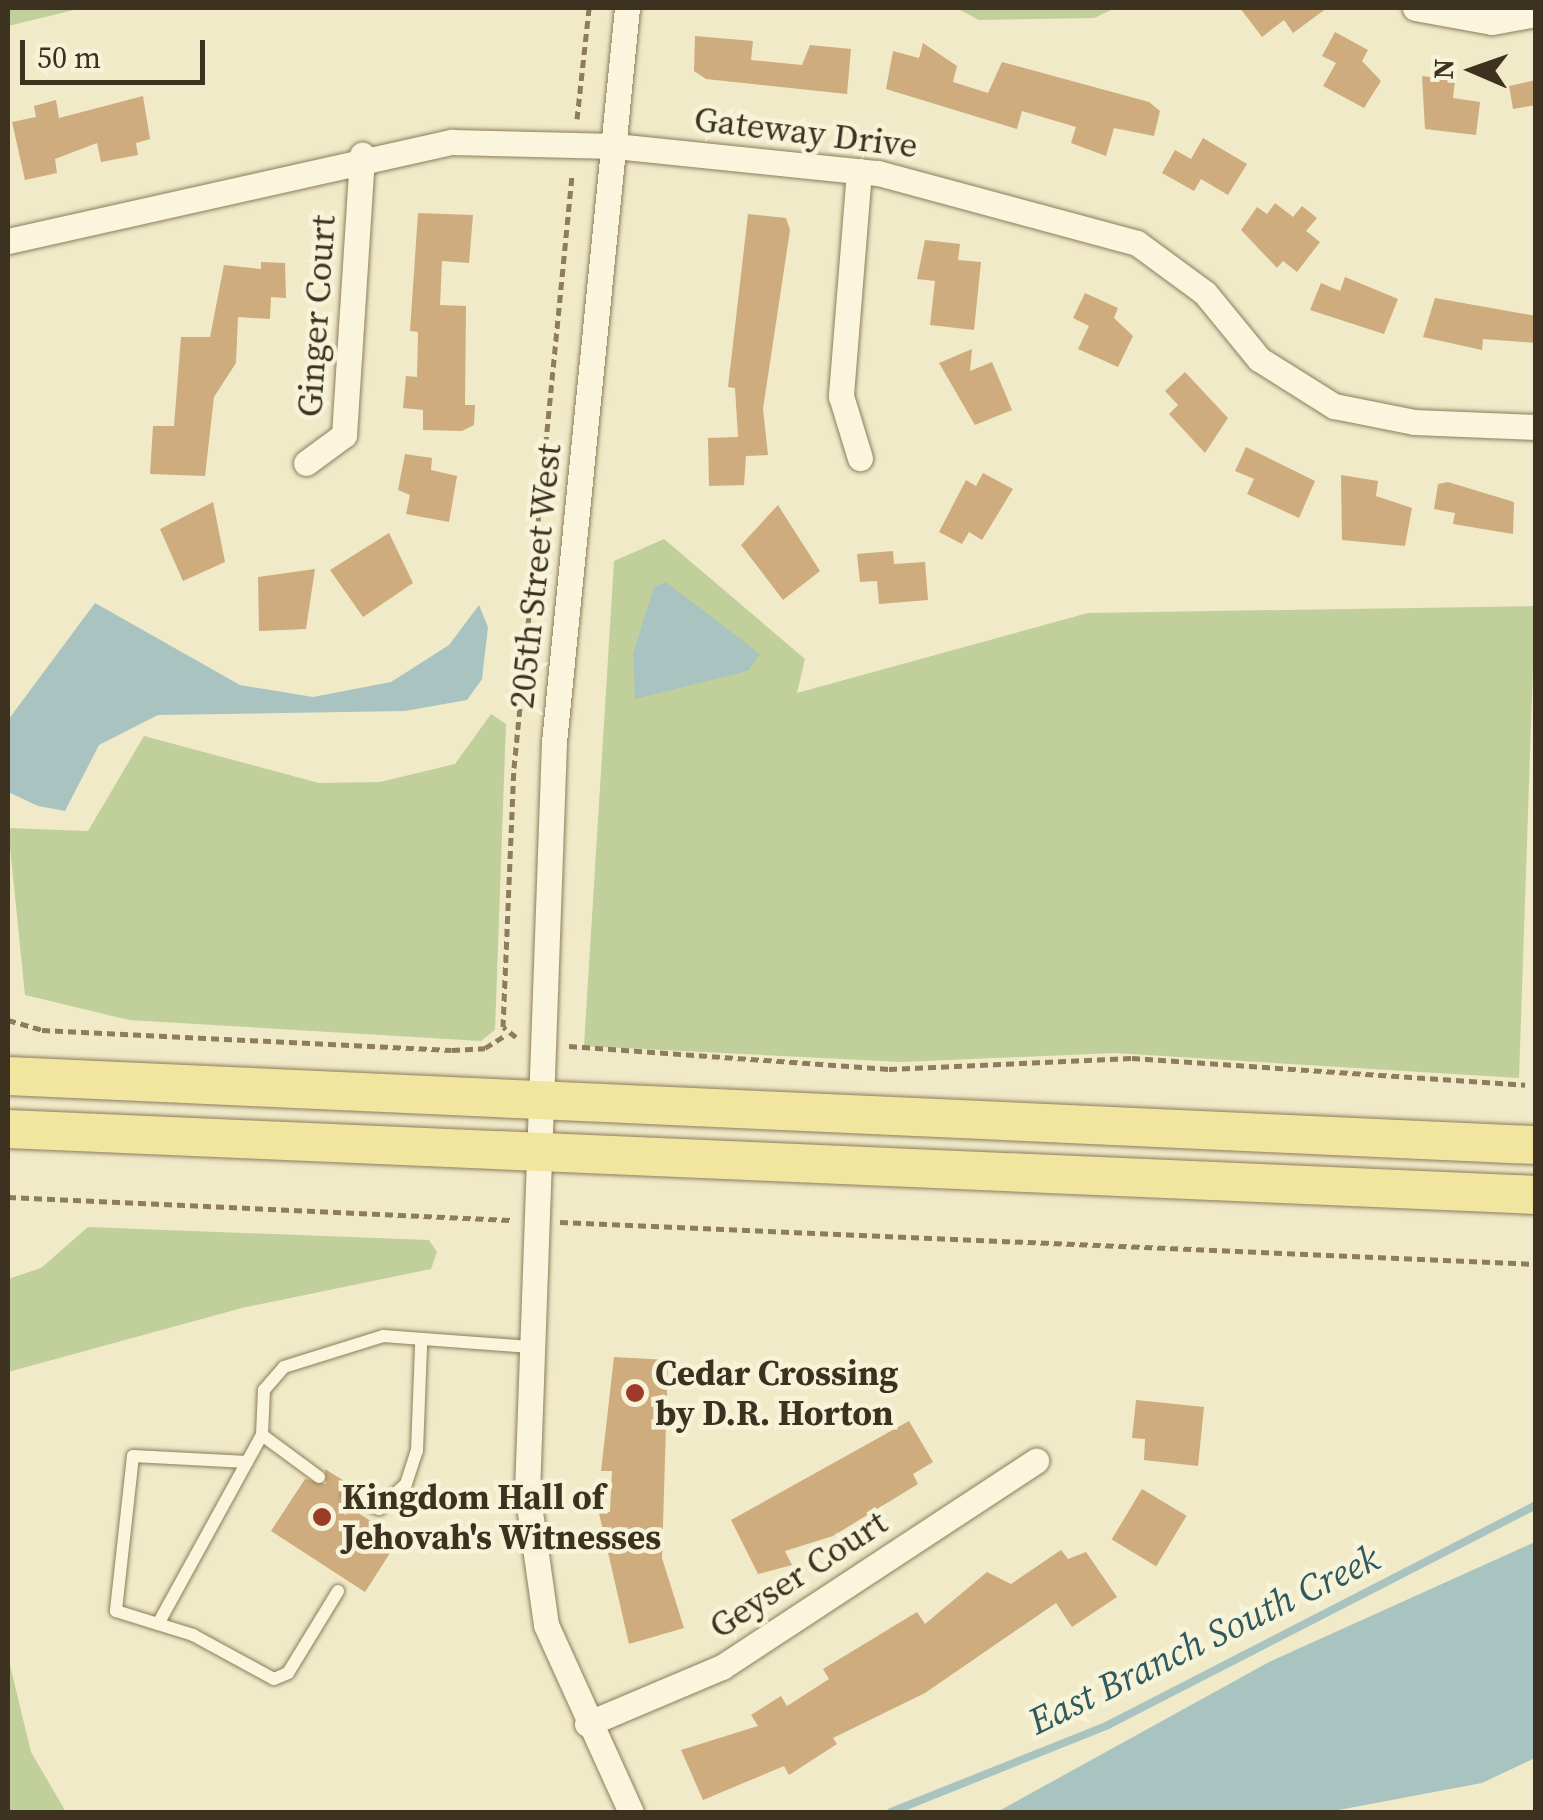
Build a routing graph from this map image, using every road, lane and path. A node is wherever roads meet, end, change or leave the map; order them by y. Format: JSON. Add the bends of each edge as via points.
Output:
{"nodes":[{"id":1,"x":589,"y":8,"type":"edge"},
{"id":2,"x":627,"y":8,"type":"edge"},
{"id":3,"x":1415,"y":8,"type":"edge"},
{"id":4,"x":1536,"y":14,"type":"edge"},
{"id":5,"x":577,"y":119,"type":"dead end"},
{"id":6,"x":615,"y":146,"type":"junction"},
{"id":7,"x":362,"y":155,"type":"junction"},
{"id":8,"x":858,"y":171,"type":"junction"},
{"id":9,"x":572,"y":175,"type":"dead end"},
{"id":10,"x":8,"y":241,"type":"edge"},
{"id":11,"x":1536,"y":427,"type":"edge"},
{"id":12,"x":860,"y":458,"type":"dead end"},
{"id":13,"x":306,"y":463,"type":"dead end"},
{"id":14,"x":8,"y":1020,"type":"edge"},
{"id":15,"x":507,"y":1034,"type":"junction"},
{"id":16,"x":516,"y":1037,"type":"dead end"},
{"id":17,"x":569,"y":1046,"type":"dead end"},
{"id":18,"x":8,"y":1076,"type":"edge"},
{"id":19,"x":1525,"y":1085,"type":"dead end"},
{"id":20,"x":542,"y":1100,"type":"junction"},
{"id":21,"x":8,"y":1130,"type":"edge"},
{"id":22,"x":1536,"y":1145,"type":"edge"},
{"id":23,"x":540,"y":1154,"type":"junction"},
{"id":24,"x":8,"y":1196,"type":"edge"},
{"id":25,"x":1536,"y":1196,"type":"edge"},
{"id":26,"x":536,"y":1221,"type":"junction"},
{"id":27,"x":1536,"y":1264,"type":"edge"},
{"id":28,"x":421,"y":1346,"type":"junction"},
{"id":29,"x":531,"y":1347,"type":"junction"},
{"id":30,"x":262,"y":1435,"type":"junction"},
{"id":31,"x":1036,"y":1461,"type":"dead end"},
{"id":32,"x":247,"y":1462,"type":"junction"},
{"id":33,"x":320,"y":1477,"type":"dead end"},
{"id":34,"x":348,"y":1494,"type":"dead end"},
{"id":35,"x":338,"y":1591,"type":"dead end"},
{"id":36,"x":158,"y":1624,"type":"junction"},
{"id":37,"x":587,"y":1724,"type":"junction"},
{"id":38,"x":631,"y":1812,"type":"edge"}],
"edges":[{"from":1,"to":5,"type":"path"},
{"from":2,"to":6,"type":"street","name":"205th Street West"},
{"from":3,"to":4,"type":"street","via":[[1492,22]]},
{"from":6,"to":7,"type":"street","name":"Gateway Drive","via":[[452,142]]},
{"from":6,"to":8,"type":"street","name":"Gateway Drive"},
{"from":6,"to":20,"type":"street","name":"205th Street West","via":[[554,742]]},
{"from":7,"to":10,"type":"street","name":"Gateway Drive"},
{"from":7,"to":13,"type":"street","name":"Ginger Court","via":[[344,435]]},
{"from":8,"to":11,"type":"street","name":"Gateway Drive","via":[[978,194],[1137,243],[1205,293],[1259,358],[1334,406],[1414,422]]},
{"from":8,"to":12,"type":"street","via":[[841,396]]},
{"from":9,"to":15,"type":"path","via":[[514,768]]},
{"from":14,"to":15,"type":"path","via":[[42,1030],[452,1050],[485,1048]]},
{"from":15,"to":16,"type":"path"},
{"from":17,"to":19,"type":"path","via":[[888,1069],[1132,1058]]},
{"from":18,"to":20,"type":"main road"},
{"from":20,"to":22,"type":"main road"},
{"from":20,"to":23,"type":"street","name":"205th Street West"},
{"from":21,"to":23,"type":"main road"},
{"from":23,"to":25,"type":"main road"},
{"from":23,"to":26,"type":"street","name":"205th Street West"},
{"from":24,"to":26,"type":"path"},
{"from":26,"to":27,"type":"path"},
{"from":26,"to":29,"type":"street"},
{"from":28,"to":29,"type":"lane"},
{"from":28,"to":30,"type":"lane","via":[[383,1336],[284,1367],[264,1390]]},
{"from":28,"to":34,"type":"lane","via":[[417,1452],[406,1484],[379,1510]]},
{"from":29,"to":37,"type":"street","via":[[532,1567]]},
{"from":30,"to":32,"type":"lane"},
{"from":30,"to":33,"type":"lane"},
{"from":31,"to":37,"type":"street","name":"Geyser Court","via":[[722,1667]]},
{"from":32,"to":36,"type":"lane"},
{"from":32,"to":36,"type":"lane","via":[[134,1456],[116,1611]]},
{"from":35,"to":36,"type":"lane","via":[[288,1673],[274,1679]]},
{"from":37,"to":38,"type":"street"}]}
